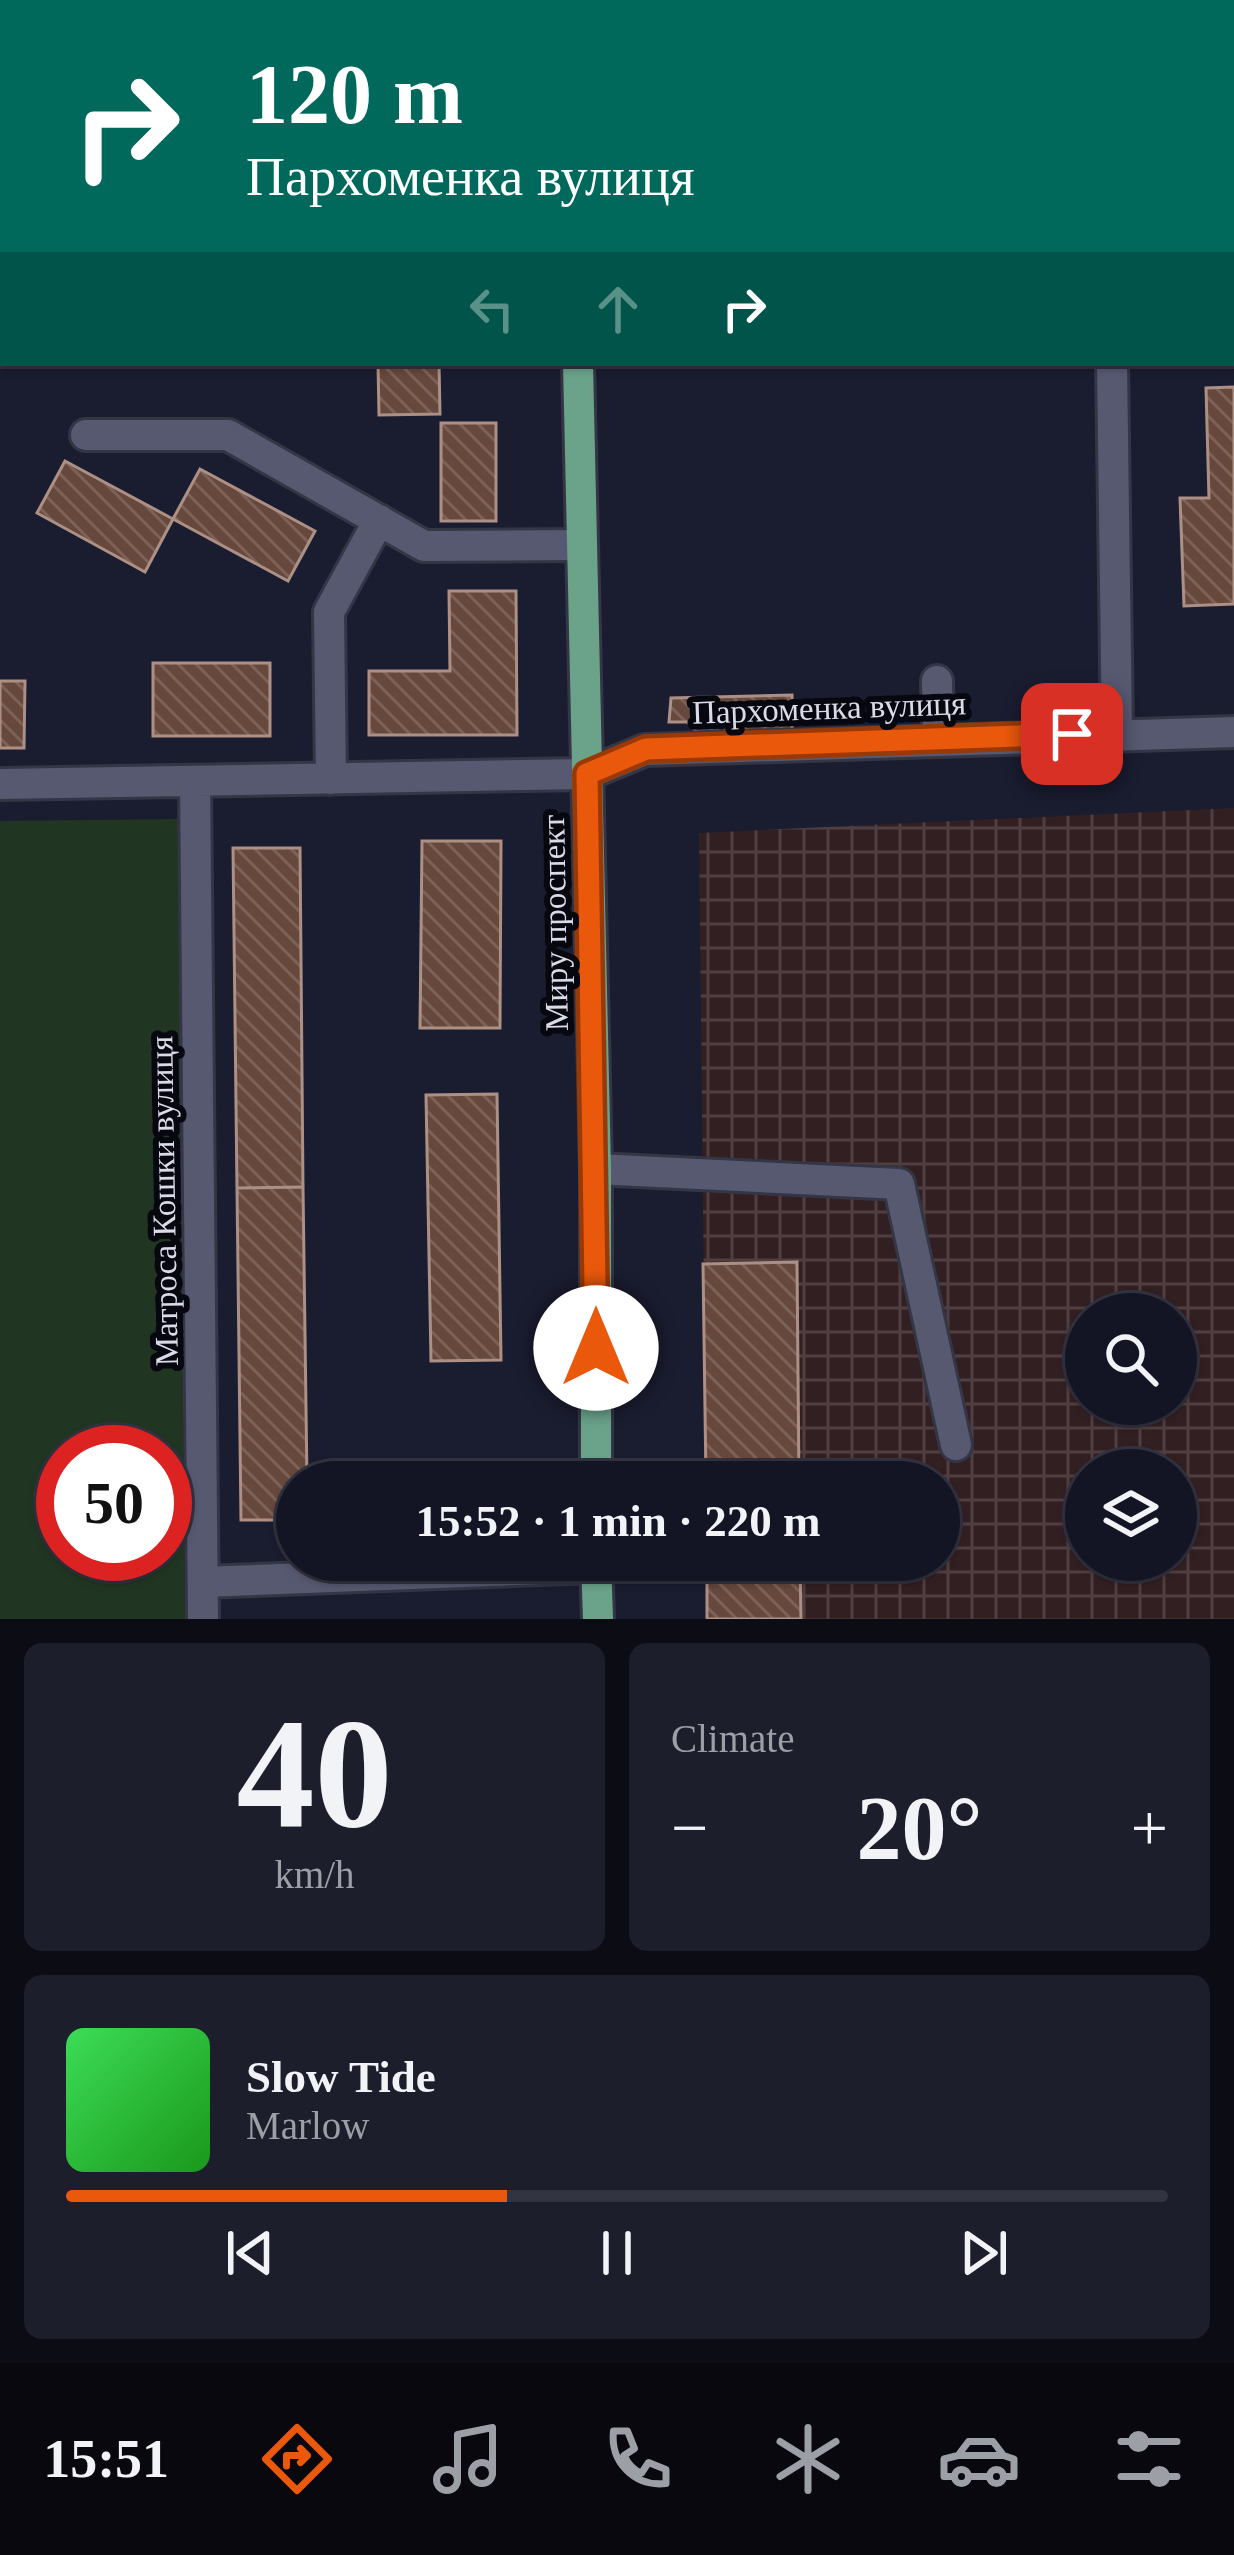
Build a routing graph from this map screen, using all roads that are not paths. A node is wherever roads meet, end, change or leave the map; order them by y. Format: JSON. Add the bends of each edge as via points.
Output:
{"nodes":[{"id":1,"x":578,"y":366,"type":"edge"},
{"id":2,"x":1112,"y":366,"type":"edge"},
{"id":3,"x":86,"y":435,"type":"dead end"},
{"id":4,"x":379,"y":520,"type":"junction"},
{"id":5,"x":582,"y":545,"type":"junction"},
{"id":6,"x":938,"y":682,"type":"dead end"},
{"id":7,"x":1234,"y":732,"type":"edge"},
{"id":8,"x":1117,"y":733,"type":"junction"},
{"id":9,"x":938,"y":739,"type":"junction"},
{"id":10,"x":587,"y":774,"type":"junction"},
{"id":11,"x":331,"y":779,"type":"junction"},
{"id":12,"x":195,"y":782,"type":"junction"},
{"id":13,"x":0,"y":784,"type":"edge"},
{"id":14,"x":596,"y":1169,"type":"junction"},
{"id":15,"x":956,"y":1444,"type":"dead end"},
{"id":16,"x":596,"y":1461,"type":"edge"},
{"id":17,"x":276,"y":1579,"type":"edge"},
{"id":18,"x":597,"y":1581,"type":"edge"},
{"id":19,"x":203,"y":1582,"type":"junction"},
{"id":20,"x":203,"y":1619,"type":"edge"},
{"id":21,"x":598,"y":1619,"type":"edge"}],
"edges":[{"from":1,"to":5,"type":"main road","name":"Миру проспект"},
{"from":2,"to":8,"type":"street"},
{"from":3,"to":4,"type":"street","via":[[228,435]]},
{"from":4,"to":5,"type":"street","via":[[424,545]]},
{"from":4,"to":11,"type":"street","via":[[329,612]]},
{"from":5,"to":10,"type":"main road","name":"Миру проспект"},
{"from":6,"to":9,"type":"street"},
{"from":7,"to":8,"type":"street","name":"Пархоменка вулиця"},
{"from":8,"to":9,"type":"street","name":"Пархоменка вулиця"},
{"from":9,"to":10,"type":"street","name":"Пархоменка вулиця","via":[[646,749]]},
{"from":10,"to":11,"type":"street","name":"Пархоменка вулиця"},
{"from":10,"to":14,"type":"main road","name":"Миру проспект"},
{"from":11,"to":12,"type":"street","name":"Пархоменка вулиця"},
{"from":12,"to":13,"type":"street","name":"Пархоменка вулиця"},
{"from":12,"to":19,"type":"street","name":"Матроса Кошки вулиця"},
{"from":14,"to":15,"type":"street","via":[[899,1184]]},
{"from":14,"to":16,"type":"main road","name":"Миру проспект"},
{"from":17,"to":19,"type":"street"},
{"from":18,"to":21,"type":"main road"},
{"from":19,"to":20,"type":"street","name":"Матроса Кошки вулиця"}]}
